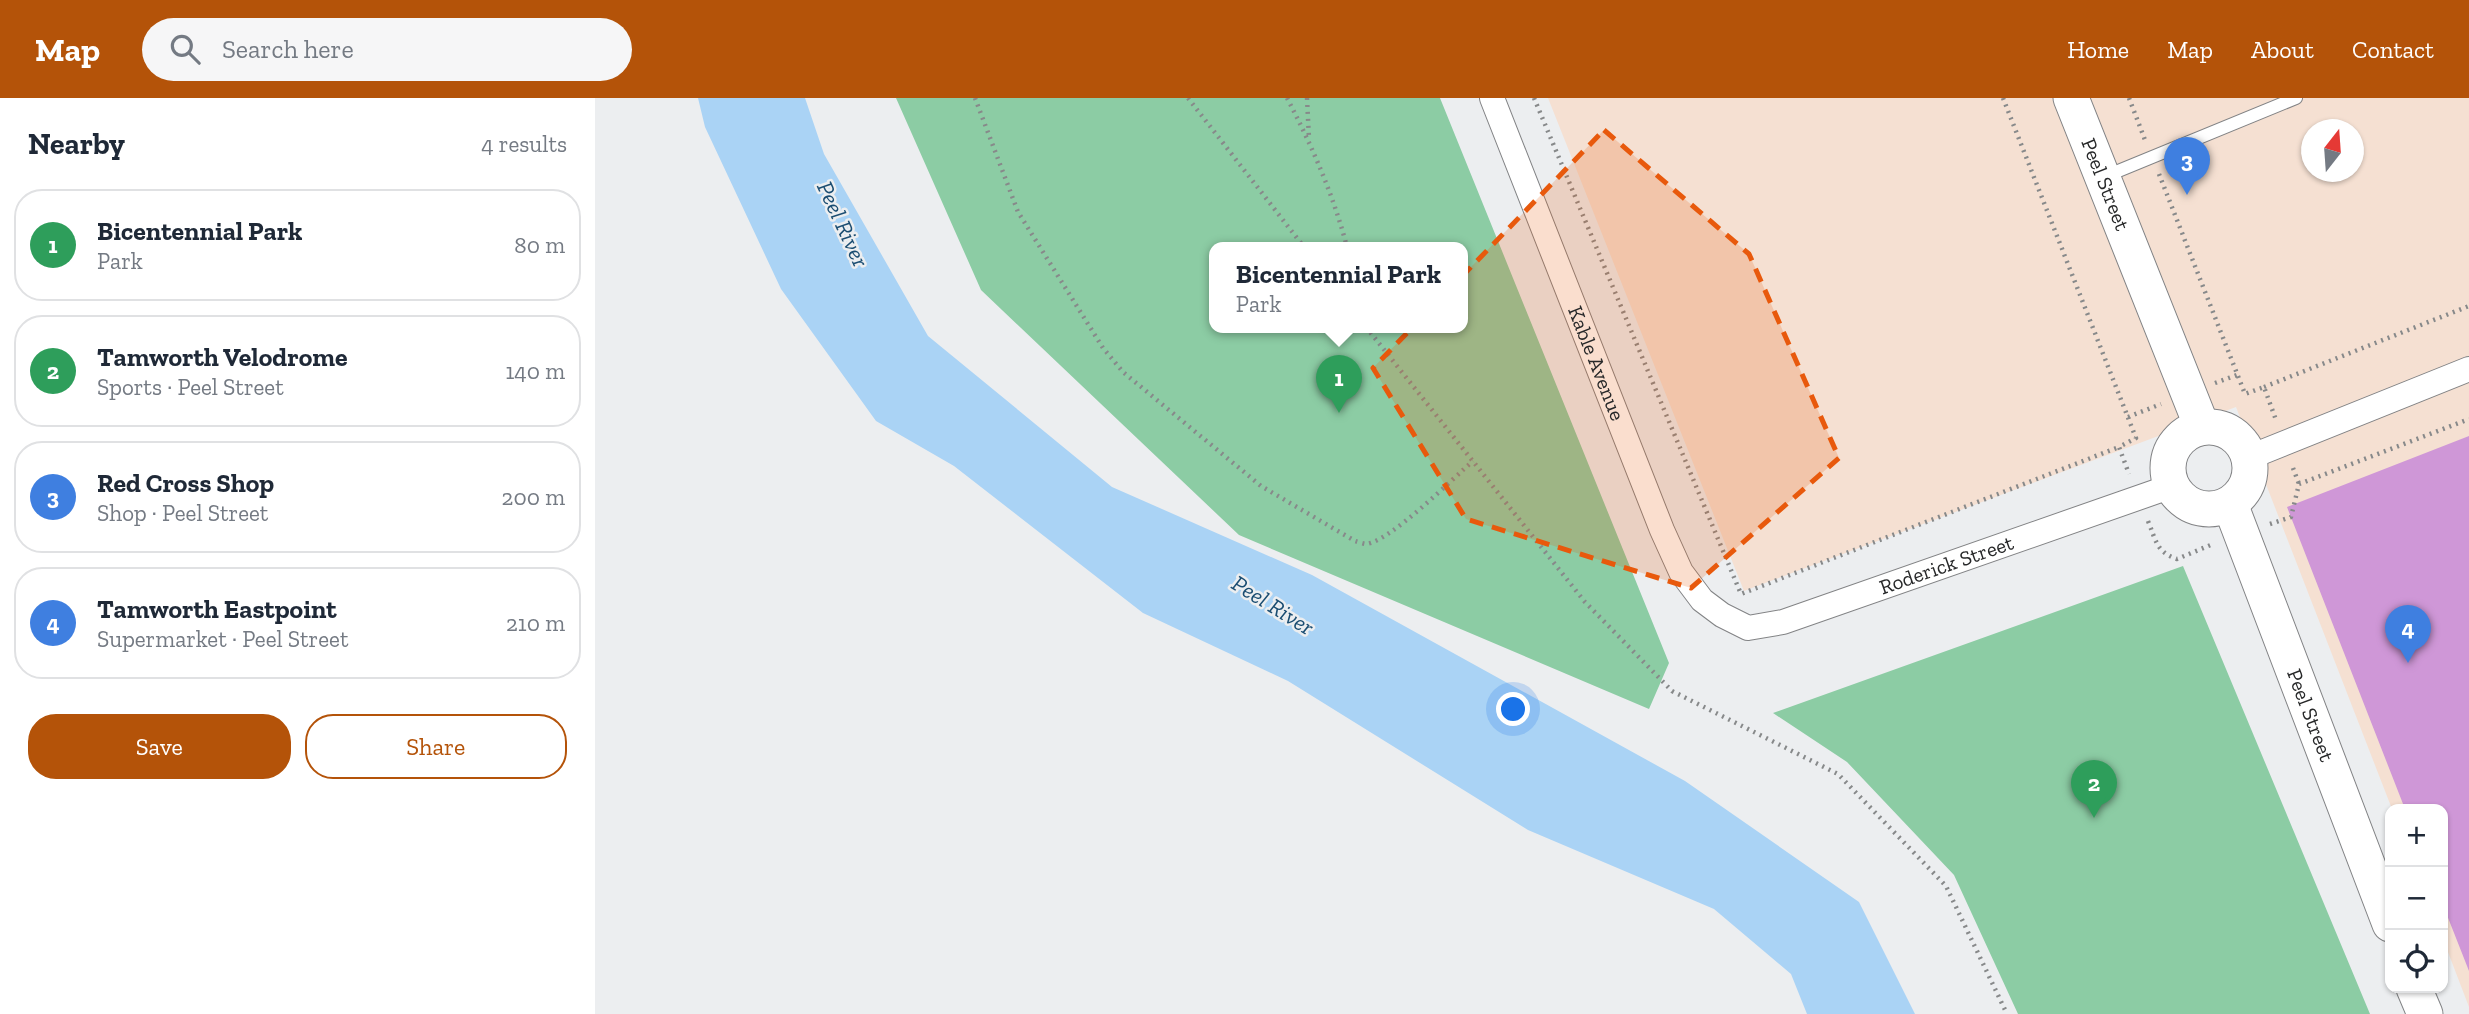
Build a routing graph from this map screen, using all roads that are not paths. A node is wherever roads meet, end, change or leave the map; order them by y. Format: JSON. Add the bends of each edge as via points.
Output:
{"nodes":[{"id":1,"x":1492,"y":98,"type":"edge"},
{"id":2,"x":2071,"y":98,"type":"edge"},
{"id":3,"x":2296,"y":98,"type":"edge"},
{"id":4,"x":2102,"y":177,"type":"junction"},
{"id":5,"x":2469,"y":369,"type":"edge"},
{"id":6,"x":2202,"y":427,"type":"junction"},
{"id":7,"x":2250,"y":457,"type":"junction"},
{"id":8,"x":2172,"y":486,"type":"junction"},
{"id":9,"x":2230,"y":504,"type":"junction"},
{"id":10,"x":1722,"y":615,"type":"joint"},
{"id":11,"x":2385,"y":911,"type":"edge"},
{"id":12,"x":2416,"y":993,"type":"edge"},
{"id":13,"x":2424,"y":1014,"type":"edge"}],
"edges":[{"from":1,"to":10,"type":"street","name":"Kable Avenue","via":[[1662,530],[1681,572],[1702,600]]},
{"from":2,"to":4,"type":"main road","name":"Peel Street"},
{"from":3,"to":4,"type":"lane"},
{"from":4,"to":6,"type":"main road","name":"Peel Street"},
{"from":5,"to":7,"type":"street"},
{"from":6,"to":7,"type":"main road","via":[[2226,429]]},
{"from":6,"to":8,"type":"main road","via":[[2179,438],[2172,449],[2168,474]]},
{"from":7,"to":9,"type":"main road","via":[[2248,484]]},
{"from":8,"to":9,"type":"main road","via":[[2179,497],[2203,509]]},
{"from":8,"to":10,"type":"street","name":"Roderick Street","via":[[1783,622],[1748,628]]},
{"from":9,"to":11,"type":"main road","name":"Peel Street"},
{"from":12,"to":13,"type":"main road"}]}
